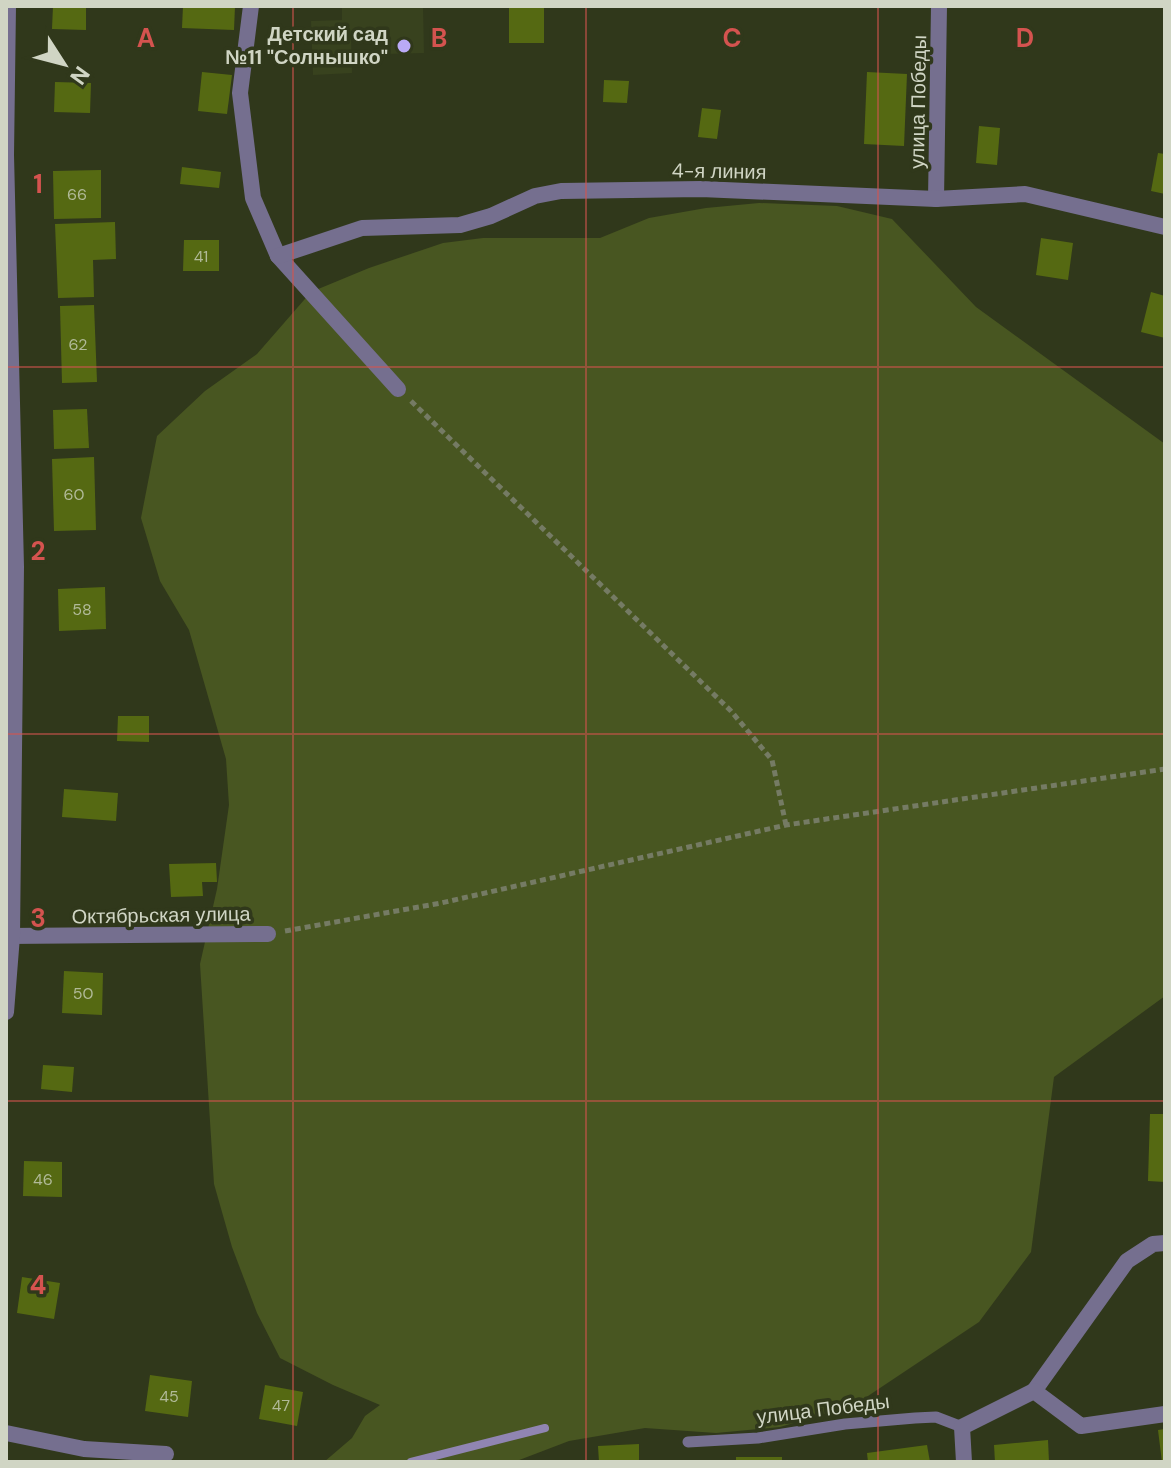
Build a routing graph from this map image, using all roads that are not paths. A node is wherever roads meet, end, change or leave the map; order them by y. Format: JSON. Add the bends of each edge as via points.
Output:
{"nodes":[{"id":1,"x":8,"y":6,"type":"edge"},
{"id":2,"x":251,"y":6,"type":"edge"},
{"id":3,"x":939,"y":6,"type":"edge"},
{"id":4,"x":936,"y":199,"type":"junction"},
{"id":5,"x":1165,"y":227,"type":"edge"},
{"id":6,"x":278,"y":256,"type":"junction"},
{"id":7,"x":398,"y":389,"type":"road end"},
{"id":8,"x":11,"y":566,"type":"edge"},
{"id":9,"x":268,"y":934,"type":"road end"},
{"id":10,"x":9,"y":936,"type":"edge"},
{"id":11,"x":6,"y":1012,"type":"edge"},
{"id":12,"x":1165,"y":1243,"type":"edge"},
{"id":13,"x":1034,"y":1391,"type":"junction"},
{"id":14,"x":1165,"y":1414,"type":"edge"},
{"id":15,"x":962,"y":1427,"type":"junction"},
{"id":16,"x":6,"y":1433,"type":"edge"},
{"id":17,"x":688,"y":1442,"type":"dead end"},
{"id":18,"x":166,"y":1454,"type":"dead end"},
{"id":19,"x":964,"y":1462,"type":"edge"}],
"edges":[{"from":1,"to":8,"type":"street"},
{"from":2,"to":6,"type":"street","via":[[240,93],[253,198]]},
{"from":3,"to":4,"type":"street","name":"улица Победы"},
{"from":4,"to":5,"type":"street","name":"4-я линия","via":[[1025,194]]},
{"from":4,"to":6,"type":"street","name":"4-я линия","via":[[701,189],[561,191],[460,225],[362,228]]},
{"from":6,"to":7,"type":"street"},
{"from":8,"to":10,"type":"street"},
{"from":9,"to":10,"type":"street","name":"Октябрьская улица"},
{"from":10,"to":11,"type":"street"},
{"from":12,"to":13,"type":"street","via":[[1153,1244],[1127,1261]]},
{"from":13,"to":14,"type":"street","via":[[1081,1426]]},
{"from":13,"to":15,"type":"street"},
{"from":15,"to":17,"type":"lane","name":"улица Победы","via":[[936,1417],[915,1418]]},
{"from":15,"to":19,"type":"street"},
{"from":16,"to":18,"type":"street","via":[[84,1449]]}]}
